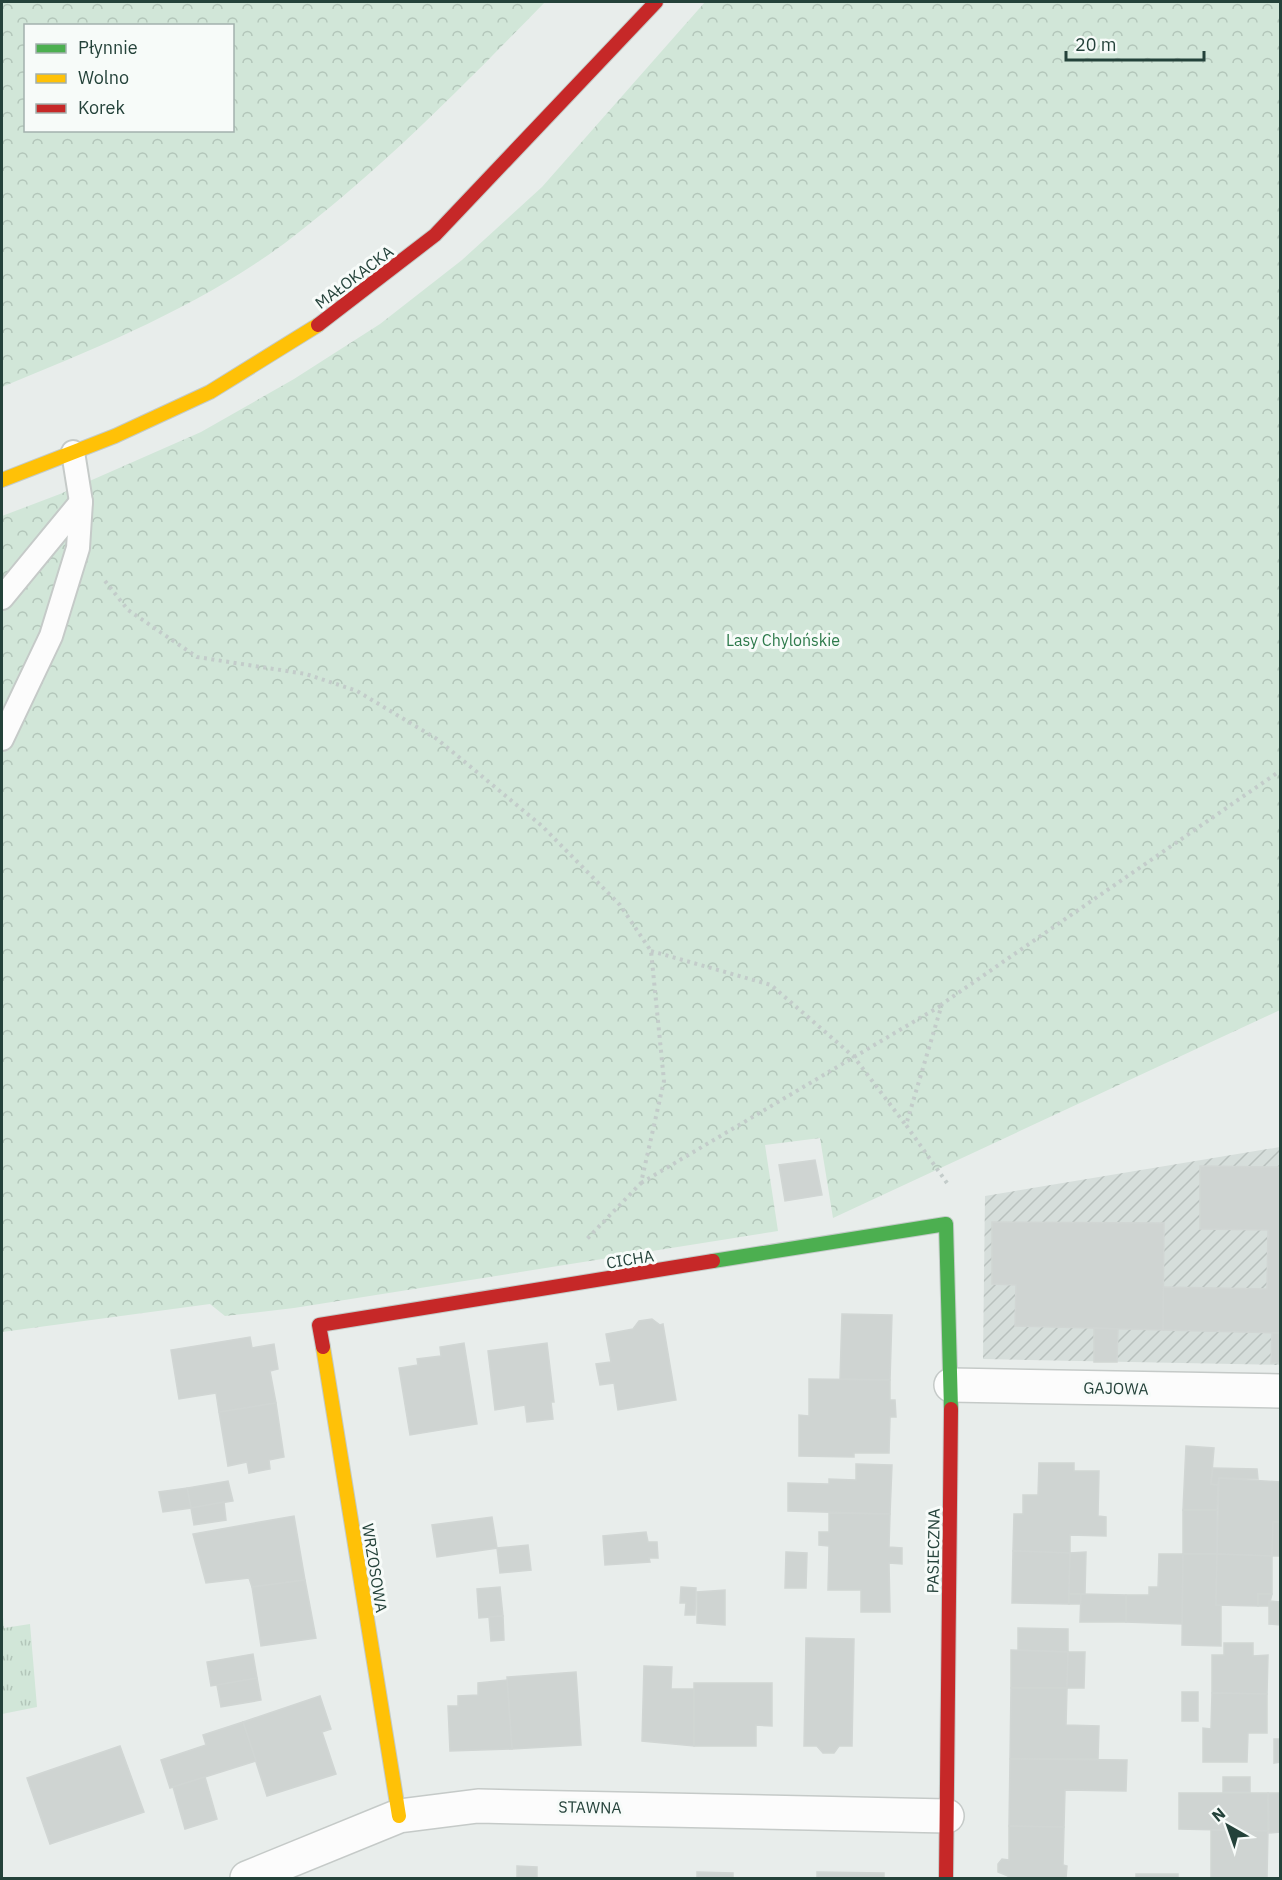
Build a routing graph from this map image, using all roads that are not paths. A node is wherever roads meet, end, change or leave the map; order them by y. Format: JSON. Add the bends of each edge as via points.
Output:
{"nodes":[{"id":1,"x":656,"y":2,"type":"edge"},
{"id":2,"x":73,"y":452,"type":"junction"},
{"id":3,"x":2,"y":480,"type":"edge"},
{"id":4,"x":81,"y":502,"type":"junction"},
{"id":5,"x":2,"y":598,"type":"edge"},
{"id":6,"x":2,"y":739,"type":"edge"},
{"id":7,"x":946,"y":1224,"type":"joint"},
{"id":8,"x":319,"y":1325,"type":"joint"},
{"id":9,"x":951,"y":1385,"type":"junction"},
{"id":10,"x":1281,"y":1390,"type":"edge"},
{"id":11,"x":947,"y":1815,"type":"junction"},
{"id":12,"x":399,"y":1816,"type":"junction"},
{"id":13,"x":247,"y":1878,"type":"edge"},
{"id":14,"x":946,"y":1878,"type":"edge"}],
"edges":[{"from":1,"to":2,"type":"street","name":"MAŁOKACKA","via":[[435,235],[348,305],[210,392]]},
{"from":2,"to":3,"type":"street","name":"MAŁOKACKA"},
{"from":2,"to":4,"type":"lane"},
{"from":4,"to":5,"type":"lane"},
{"from":4,"to":6,"type":"lane","via":[[78,548],[51,636]]},
{"from":7,"to":8,"type":"street","name":"CICHA"},
{"from":7,"to":9,"type":"street","name":"PASIECZNA"},
{"from":8,"to":12,"type":"street","name":"WRZOSOWA"},
{"from":9,"to":10,"type":"street","name":"GAJOWA"},
{"from":9,"to":11,"type":"street","name":"PASIECZNA"},
{"from":11,"to":12,"type":"street","name":"STAWNA","via":[[478,1806]]},
{"from":11,"to":14,"type":"street","name":"PASIECZNA"},
{"from":12,"to":13,"type":"street","name":"STAWNA"}]}
